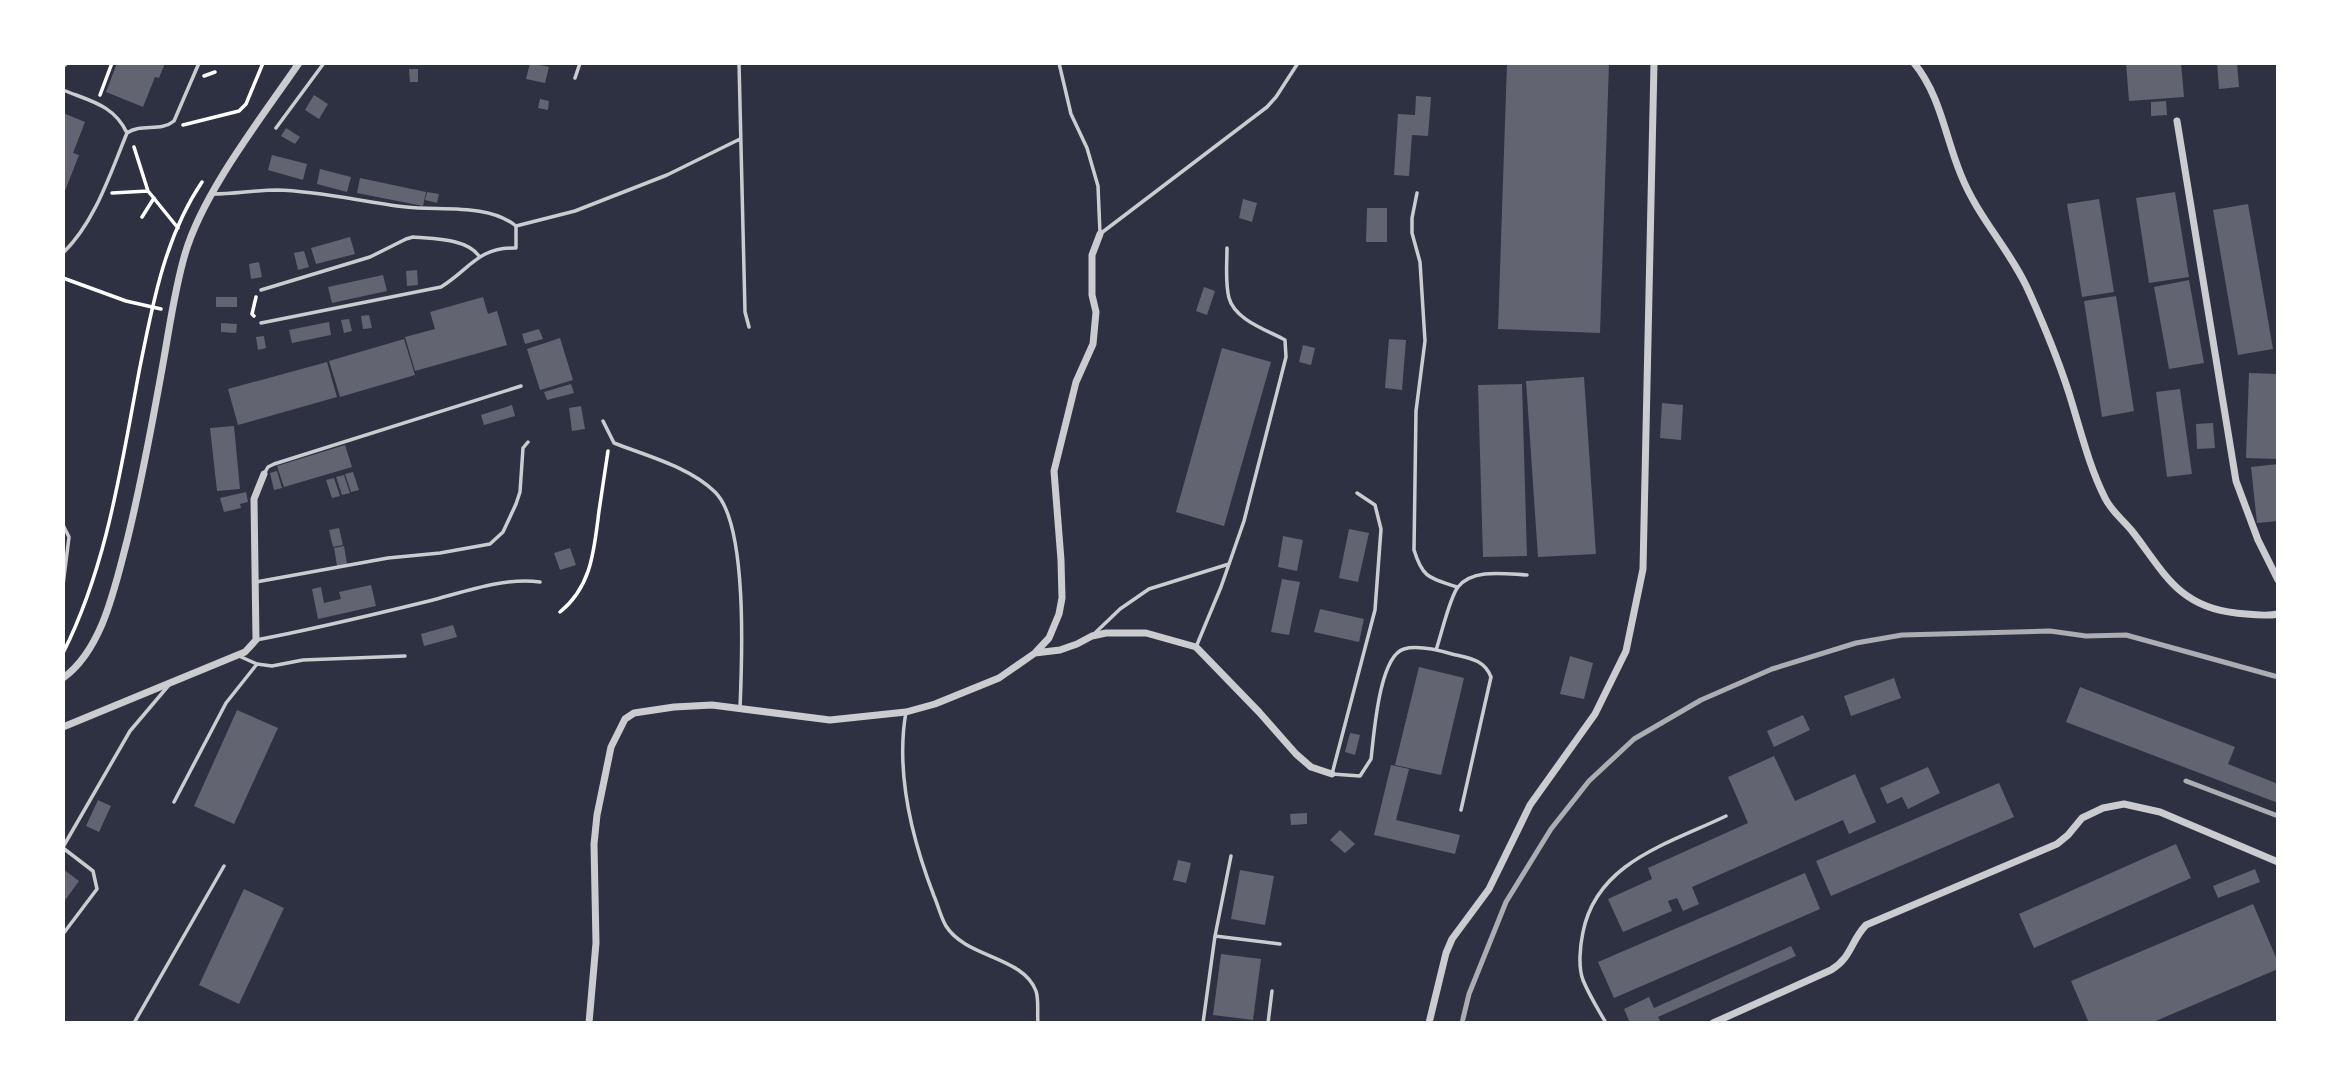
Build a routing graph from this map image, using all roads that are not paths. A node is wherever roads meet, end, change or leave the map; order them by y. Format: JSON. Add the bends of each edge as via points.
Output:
{"nodes":[{"id":1,"x":67,"y":63,"type":"edge"},
{"id":2,"x":199,"y":63,"type":"edge"},
{"id":3,"x":299,"y":63,"type":"edge"},
{"id":4,"x":324,"y":63,"type":"edge"},
{"id":5,"x":580,"y":63,"type":"edge"},
{"id":6,"x":739,"y":63,"type":"edge"},
{"id":7,"x":1059,"y":63,"type":"edge"},
{"id":8,"x":1298,"y":63,"type":"edge"},
{"id":9,"x":1654,"y":63,"type":"edge"},
{"id":10,"x":1914,"y":63,"type":"edge"},
{"id":11,"x":63,"y":67,"type":"edge"},
{"id":12,"x":575,"y":78,"type":"dead end"},
{"id":13,"x":63,"y":90,"type":"edge"},
{"id":14,"x":2177,"y":121,"type":"dead end"},
{"id":15,"x":276,"y":128,"type":"dead end"},
{"id":16,"x":127,"y":133,"type":"junction"},
{"id":17,"x":740,"y":139,"type":"junction"},
{"id":18,"x":1417,"y":193,"type":"dead end"},
{"id":19,"x":213,"y":194,"type":"junction"},
{"id":20,"x":516,"y":226,"type":"junction"},
{"id":21,"x":1100,"y":234,"type":"junction"},
{"id":22,"x":1227,"y":248,"type":"dead end"},
{"id":23,"x":63,"y":253,"type":"edge"},
{"id":24,"x":479,"y":256,"type":"junction"},
{"id":25,"x":261,"y":290,"type":"road end"},
{"id":26,"x":261,"y":323,"type":"road end"},
{"id":27,"x":749,"y":327,"type":"dead end"},
{"id":28,"x":521,"y":386,"type":"dead end"},
{"id":29,"x":603,"y":421,"type":"dead end"},
{"id":30,"x":528,"y":442,"type":"dead end"},
{"id":31,"x":264,"y":474,"type":"joint"},
{"id":32,"x":1357,"y":494,"type":"dead end"},
{"id":33,"x":63,"y":525,"type":"edge"},
{"id":34,"x":1229,"y":564,"type":"junction"},
{"id":35,"x":1527,"y":575,"type":"dead end"},
{"id":36,"x":2278,"y":580,"type":"edge"},
{"id":37,"x":255,"y":582,"type":"junction"},
{"id":38,"x":540,"y":582,"type":"dead end"},
{"id":39,"x":63,"y":584,"type":"edge"},
{"id":40,"x":1457,"y":587,"type":"junction"},
{"id":41,"x":2278,"y":614,"type":"edge"},
{"id":42,"x":1092,"y":636,"type":"junction"},
{"id":43,"x":256,"y":640,"type":"junction"},
{"id":44,"x":1196,"y":647,"type":"junction"},
{"id":45,"x":1436,"y":650,"type":"junction"},
{"id":46,"x":1035,"y":653,"type":"junction"},
{"id":47,"x":237,"y":655,"type":"junction"},
{"id":48,"x":405,"y":656,"type":"dead end"},
{"id":49,"x":257,"y":664,"type":"junction"},
{"id":50,"x":63,"y":678,"type":"edge"},
{"id":51,"x":174,"y":680,"type":"junction"},
{"id":52,"x":740,"y":708,"type":"junction"},
{"id":53,"x":906,"y":712,"type":"junction"},
{"id":54,"x":63,"y":727,"type":"edge"},
{"id":55,"x":1332,"y":774,"type":"junction"},
{"id":56,"x":174,"y":802,"type":"dead end"},
{"id":57,"x":1461,"y":810,"type":"dead end"},
{"id":58,"x":1726,"y":816,"type":"dead end"},
{"id":59,"x":63,"y":848,"type":"edge"},
{"id":60,"x":1231,"y":856,"type":"dead end"},
{"id":61,"x":2278,"y":862,"type":"edge"},
{"id":62,"x":224,"y":866,"type":"dead end"},
{"id":63,"x":63,"y":934,"type":"edge"},
{"id":64,"x":1215,"y":936,"type":"junction"},
{"id":65,"x":1280,"y":944,"type":"dead end"},
{"id":66,"x":1272,"y":991,"type":"dead end"},
{"id":67,"x":134,"y":1023,"type":"edge"},
{"id":68,"x":589,"y":1023,"type":"edge"},
{"id":69,"x":1038,"y":1023,"type":"edge"},
{"id":70,"x":1203,"y":1023,"type":"edge"},
{"id":71,"x":1268,"y":1023,"type":"edge"},
{"id":72,"x":1429,"y":1023,"type":"edge"},
{"id":73,"x":1606,"y":1023,"type":"edge"},
{"id":74,"x":1713,"y":1023,"type":"edge"}],
"edges":[{"from":1,"to":11,"type":"lane"},
{"from":2,"to":16,"type":"lane","via":[[174,121],[167,127]]},
{"from":3,"to":19,"type":"street"},
{"from":4,"to":15,"type":"lane"},
{"from":5,"to":12,"type":"lane"},
{"from":6,"to":17,"type":"lane"},
{"from":7,"to":21,"type":"lane","via":[[1071,114],[1098,186]]},
{"from":8,"to":21,"type":"lane","via":[[1266,107]]},
{"from":9,"to":72,"type":"street","via":[[1643,569],[1626,651],[1595,714],[1530,805],[1489,889],[1452,939]]},
{"from":10,"to":41,"type":"street","via":[[1941,110],[1961,176],[2026,285],[2068,391],[2092,468],[2114,512],[2166,579],[2188,597],[2228,612]]},
{"from":13,"to":16,"type":"lane","via":[[109,109]]},
{"from":14,"to":36,"type":"street","via":[[2236,481]]},
{"from":16,"to":23,"type":"lane","via":[[102,193],[76,241]]},
{"from":17,"to":20,"type":"lane","via":[[667,175],[575,211]]},
{"from":17,"to":27,"type":"lane"},
{"from":18,"to":40,"type":"lane","via":[[1412,233],[1420,262],[1425,341],[1416,411],[1414,550],[1420,570]]},
{"from":19,"to":20,"type":"lane","via":[[296,191],[406,207],[454,207],[497,216]]},
{"from":19,"to":50,"type":"street","via":[[184,255],[142,481],[115,585],[88,650]]},
{"from":20,"to":24,"type":"lane","via":[[516,248]]},
{"from":21,"to":46,"type":"street","via":[[1092,254],[1093,344],[1076,382],[1054,471],[1062,598],[1049,638]]},
{"from":22,"to":34,"type":"lane","via":[[1229,298],[1234,308],[1246,320],[1285,340],[1286,356]]},
{"from":24,"to":25,"type":"lane","via":[[459,244],[414,237],[370,257]]},
{"from":24,"to":26,"type":"lane","via":[[441,287]]},
{"from":28,"to":31,"type":"lane","via":[[274,464]]},
{"from":29,"to":52,"type":"lane","via":[[614,443],[701,481],[727,508],[737,556]]},
{"from":30,"to":37,"type":"lane","via":[[523,448],[516,504],[503,532],[490,544]]},
{"from":31,"to":37,"type":"street","via":[[254,499]]},
{"from":32,"to":55,"type":"lane","via":[[1375,505],[1381,529],[1375,610]]},
{"from":33,"to":39,"type":"lane","via":[[69,537]]},
{"from":34,"to":42,"type":"lane","via":[[1149,589]]},
{"from":34,"to":44,"type":"lane"},
{"from":35,"to":40,"type":"lane","via":[[1485,574]]},
{"from":37,"to":43,"type":"street"},
{"from":38,"to":43,"type":"lane","via":[[497,585]]},
{"from":40,"to":45,"type":"lane"},
{"from":42,"to":44,"type":"street","via":[[1146,633]]},
{"from":42,"to":46,"type":"street","via":[[1077,645]]},
{"from":43,"to":47,"type":"street"},
{"from":44,"to":55,"type":"street","via":[[1296,754],[1311,767]]},
{"from":45,"to":55,"type":"lane","via":[[1405,649],[1395,654],[1384,672],[1366,769],[1360,776]]},
{"from":45,"to":57,"type":"lane","via":[[1481,662],[1491,677]]},
{"from":46,"to":53,"type":"street","via":[[989,682]]},
{"from":47,"to":49,"type":"lane"},
{"from":47,"to":51,"type":"street"},
{"from":48,"to":49,"type":"lane"},
{"from":49,"to":56,"type":"lane","via":[[226,703]]},
{"from":51,"to":54,"type":"street"},
{"from":51,"to":59,"type":"lane","via":[[130,731]]},
{"from":52,"to":53,"type":"street","via":[[830,720]]},
{"from":52,"to":68,"type":"street","via":[[712,705],[649,710],[625,719],[615,736],[605,769],[594,844],[596,943]]},
{"from":53,"to":69,"type":"lane","via":[[907,809],[946,927],[965,944],[1026,975],[1036,992]]},
{"from":58,"to":73,"type":"lane","via":[[1628,863],[1594,898],[1580,943],[1582,978]]},
{"from":59,"to":63,"type":"lane","via":[[93,871],[97,888]]},
{"from":60,"to":64,"type":"lane"},
{"from":61,"to":74,"type":"street","via":[[2160,812],[2124,804],[2103,808],[2082,818],[2057,844],[1866,925],[1845,962]]},
{"from":62,"to":67,"type":"lane"},
{"from":64,"to":65,"type":"lane"},
{"from":64,"to":70,"type":"lane"},
{"from":66,"to":71,"type":"lane"}]}
